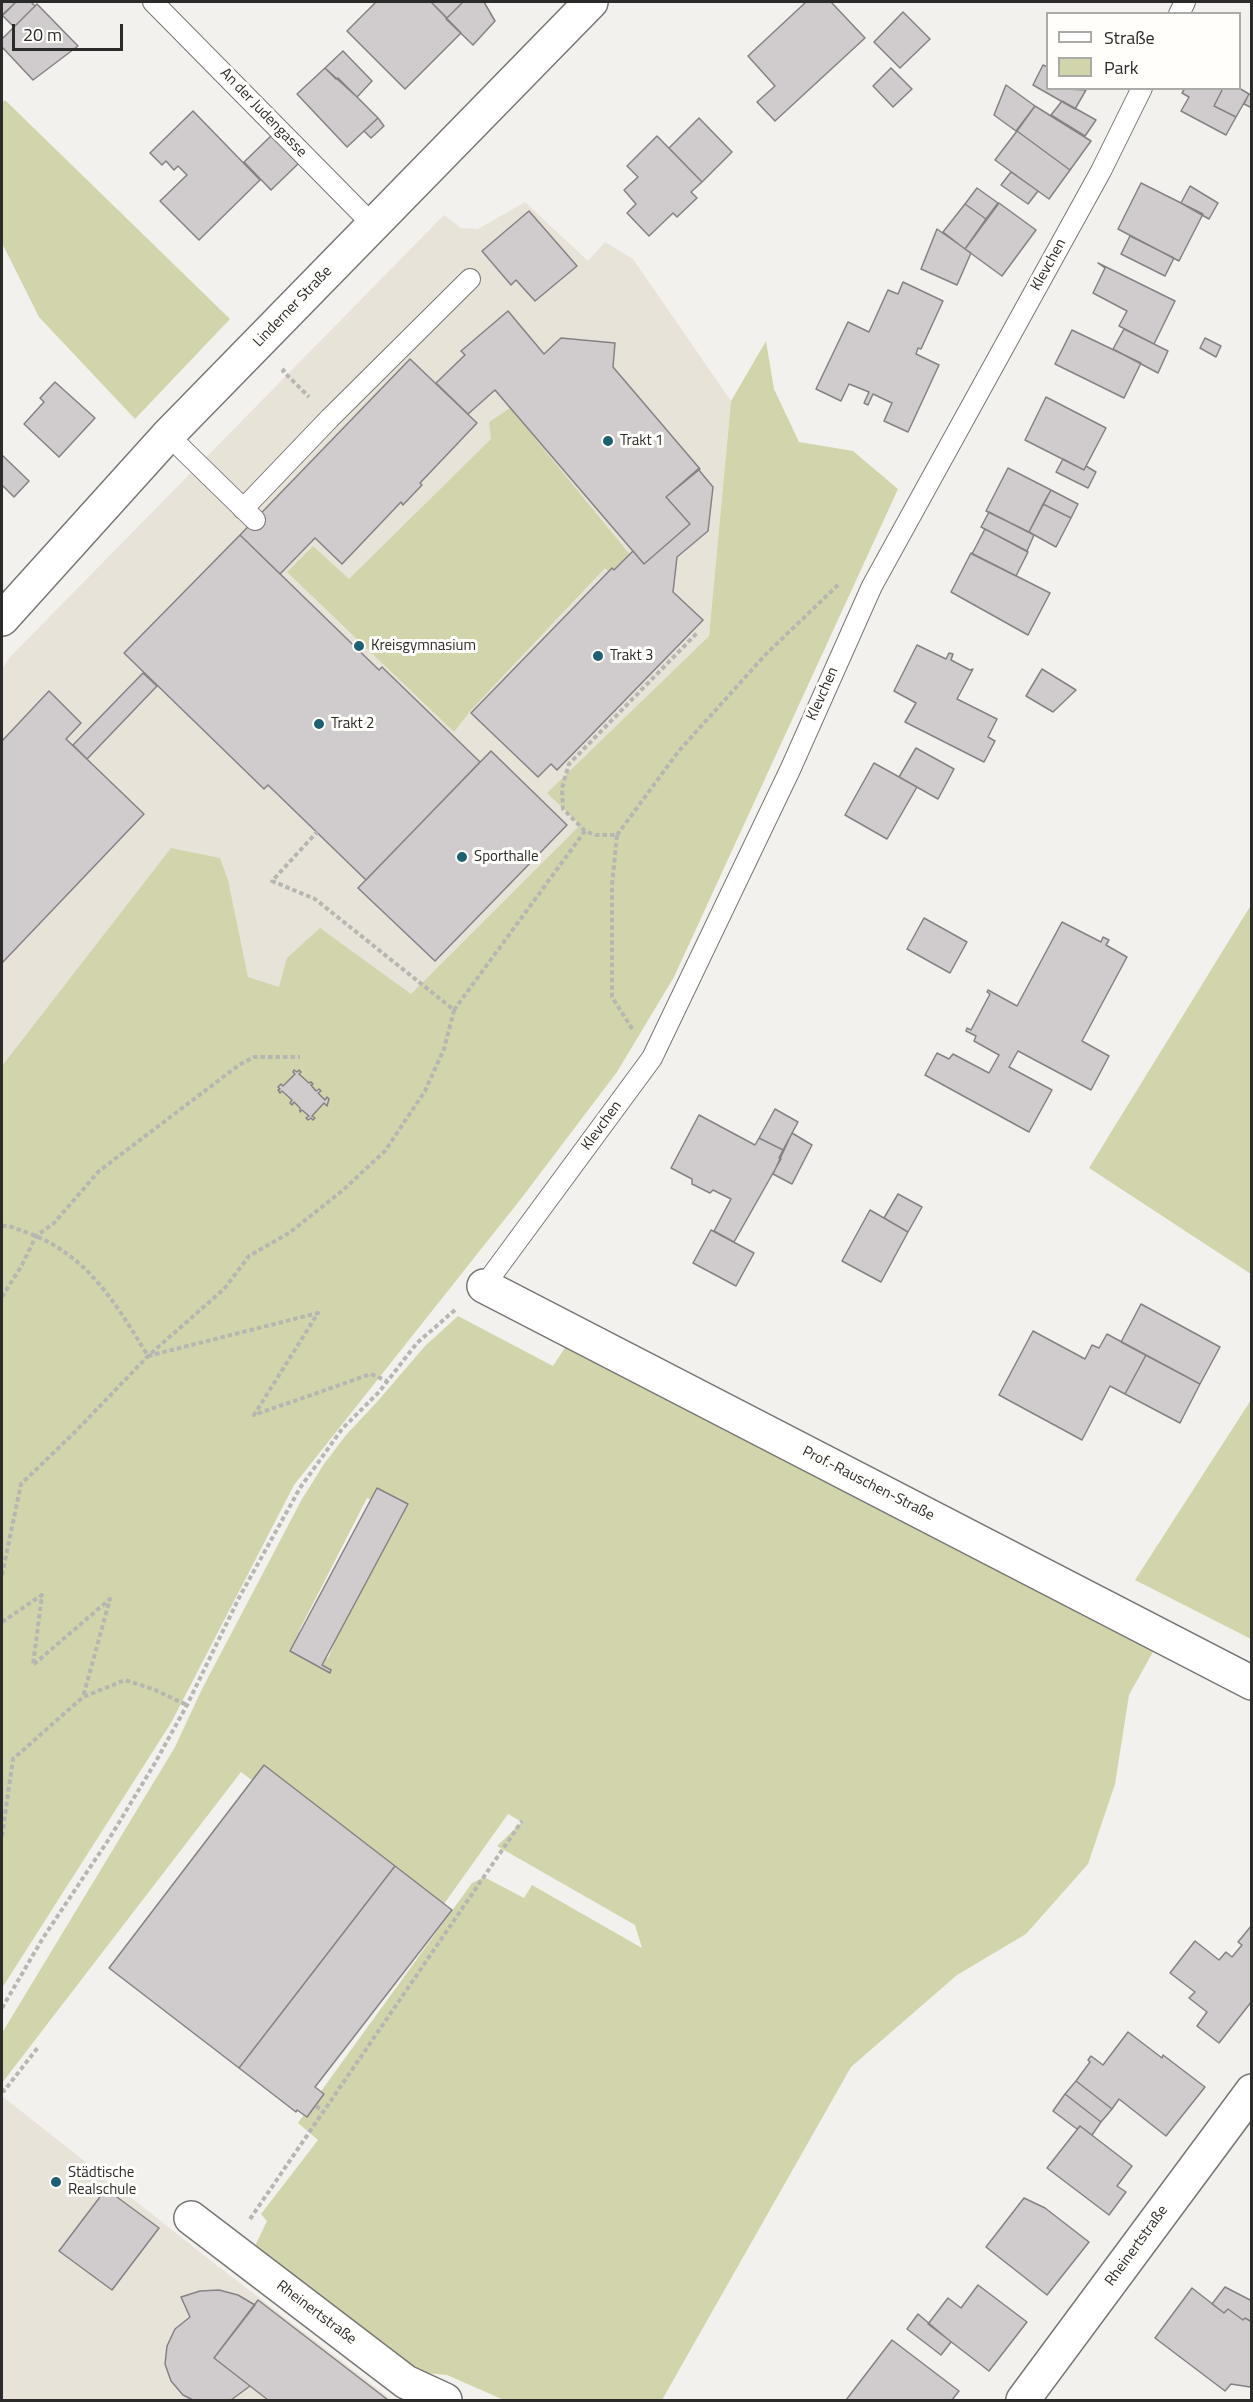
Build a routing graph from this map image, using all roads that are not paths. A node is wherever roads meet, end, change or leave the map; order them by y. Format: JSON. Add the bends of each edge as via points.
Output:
{"nodes":[{"id":1,"x":153,"y":2,"type":"edge"},
{"id":2,"x":591,"y":2,"type":"edge"},
{"id":3,"x":1141,"y":90,"type":"edge"},
{"id":4,"x":373,"y":225,"type":"junction"},
{"id":5,"x":470,"y":279,"type":"dead end"},
{"id":6,"x":168,"y":435,"type":"junction"},
{"id":7,"x":2,"y":619,"type":"edge"},
{"id":8,"x":484,"y":1286,"type":"joint"},
{"id":9,"x":1251,"y":1683,"type":"edge"},
{"id":10,"x":1251,"y":2091,"type":"edge"},
{"id":11,"x":191,"y":2218,"type":"dead end"},
{"id":12,"x":445,"y":2400,"type":"edge"},
{"id":13,"x":1023,"y":2400,"type":"edge"}],
"edges":[{"from":1,"to":4,"type":"lane","name":"An der Judengasse"},
{"from":2,"to":4,"type":"street","name":"Linderner Straße"},
{"from":3,"to":8,"type":"lane","name":"Klevchen","via":[[1101,171],[872,586],[790,770],[652,1058]]},
{"from":4,"to":6,"type":"street","name":"Linderner Straße"},
{"from":5,"to":6,"type":"lane","via":[[249,515]]},
{"from":6,"to":7,"type":"street","name":"Linderner Straße"},
{"from":8,"to":9,"type":"street","name":"Prof.-Rauschen-Straße"},
{"from":10,"to":13,"type":"street","name":"Rheinertstraße"},
{"from":11,"to":12,"type":"street","name":"Rheinertstraße","via":[[406,2382]]}]}
